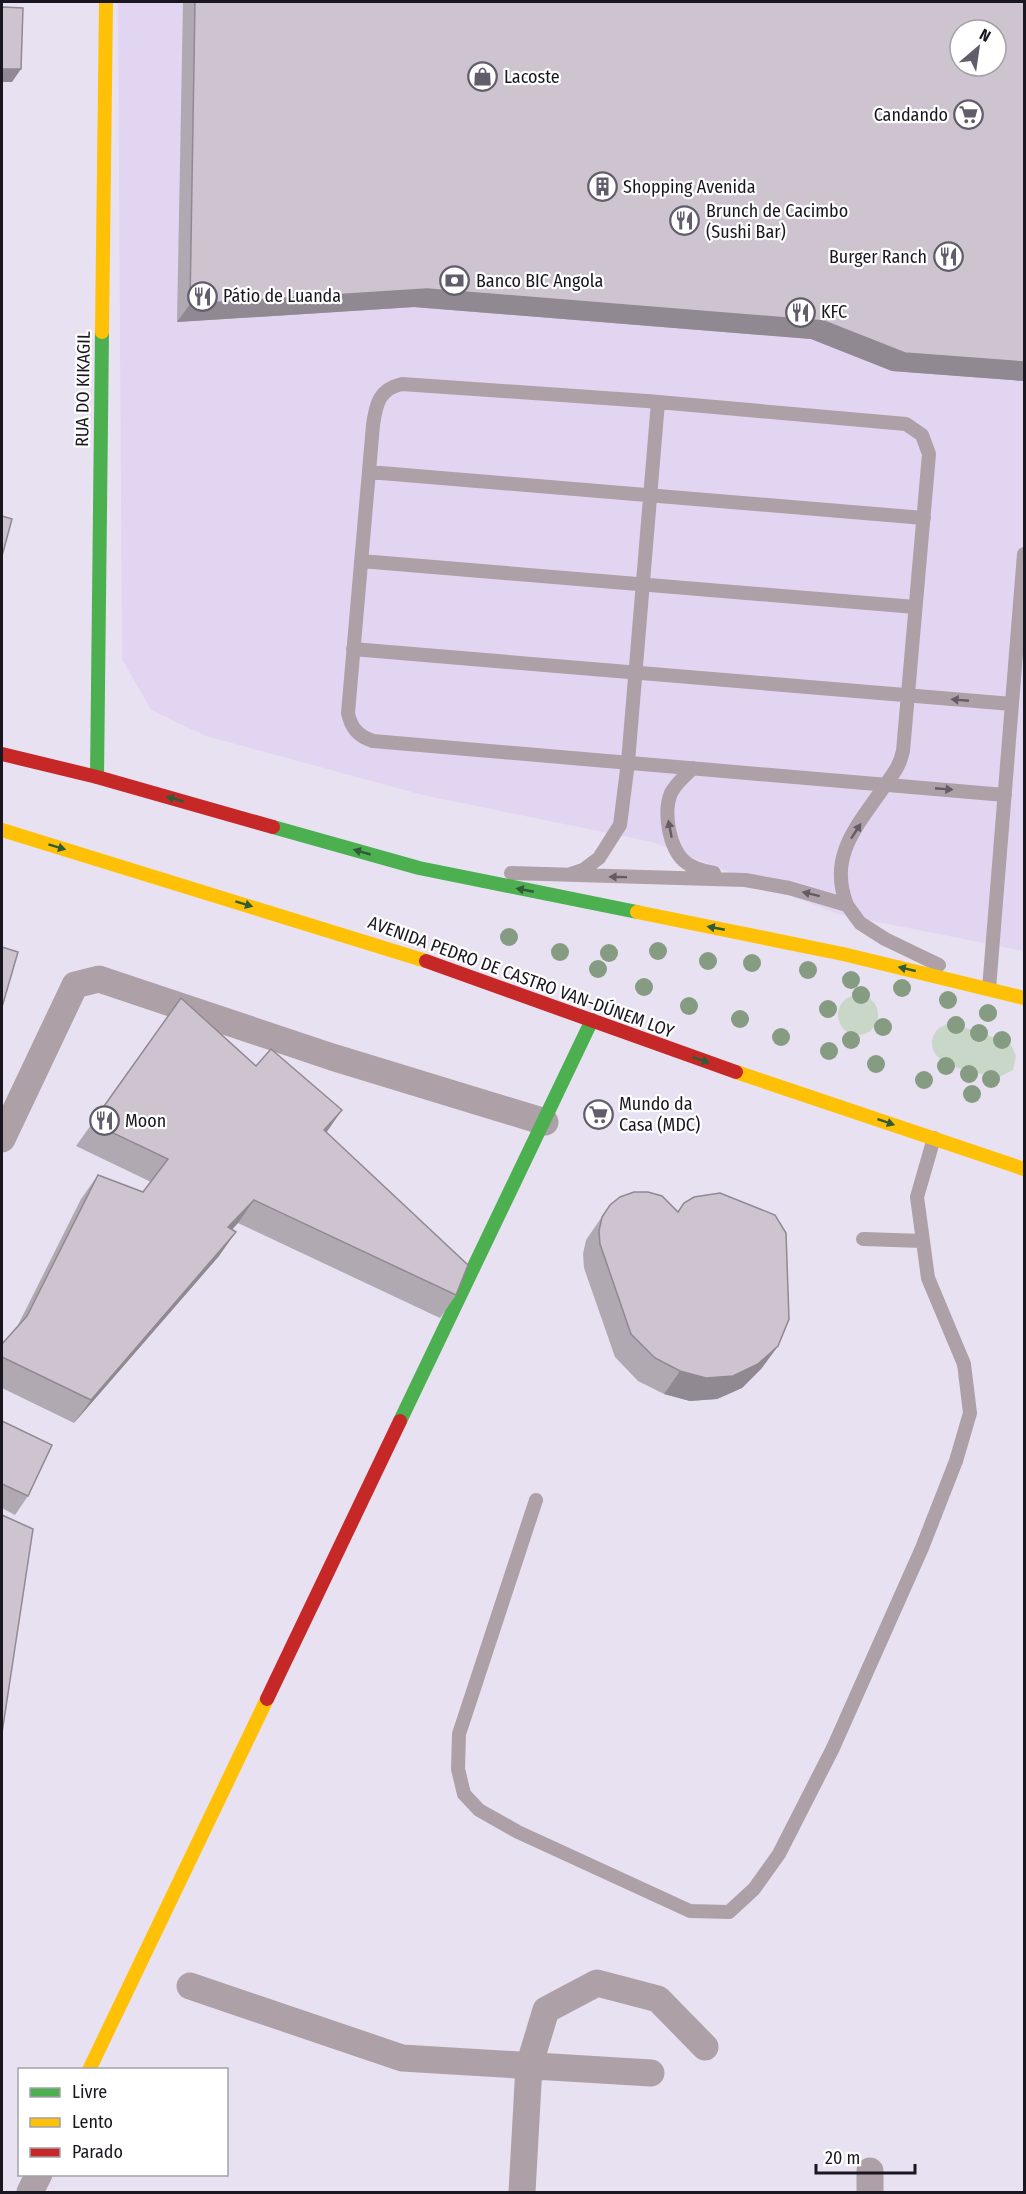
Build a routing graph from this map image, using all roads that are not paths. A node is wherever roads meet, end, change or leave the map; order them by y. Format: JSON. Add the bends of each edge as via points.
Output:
{"nodes":[{"id":1,"x":106,"y":2,"type":"edge"},
{"id":2,"x":658,"y":402,"type":"junction"},
{"id":3,"x":369,"y":472,"type":"junction"},
{"id":4,"x":650,"y":494,"type":"junction"},
{"id":5,"x":924,"y":518,"type":"junction"},
{"id":6,"x":1024,"y":554,"type":"edge"},
{"id":7,"x":361,"y":561,"type":"junction"},
{"id":8,"x":643,"y":584,"type":"junction"},
{"id":9,"x":915,"y":607,"type":"junction"},
{"id":10,"x":353,"y":649,"type":"junction"},
{"id":11,"x":635,"y":673,"type":"junction"},
{"id":12,"x":908,"y":695,"type":"junction"},
{"id":13,"x":1012,"y":704,"type":"junction"},
{"id":14,"x":2,"y":754,"type":"edge"},
{"id":15,"x":628,"y":762,"type":"junction"},
{"id":16,"x":693,"y":768,"type":"junction"},
{"id":17,"x":97,"y":777,"type":"junction"},
{"id":18,"x":886,"y":784,"type":"junction"},
{"id":19,"x":1005,"y":795,"type":"junction"},
{"id":20,"x":2,"y":830,"type":"edge"},
{"id":21,"x":419,"y":868,"type":"junction"},
{"id":22,"x":568,"y":875,"type":"junction"},
{"id":23,"x":745,"y":880,"type":"junction"},
{"id":24,"x":848,"y":905,"type":"junction"},
{"id":25,"x":989,"y":989,"type":"junction"},
{"id":26,"x":1024,"y":998,"type":"edge"},
{"id":27,"x":592,"y":1020,"type":"junction"},
{"id":28,"x":545,"y":1122,"type":"junction"},
{"id":29,"x":934,"y":1138,"type":"junction"},
{"id":30,"x":2,"y":1139,"type":"edge"},
{"id":31,"x":1024,"y":1168,"type":"edge"},
{"id":32,"x":863,"y":1239,"type":"dead end"},
{"id":33,"x":923,"y":1241,"type":"junction"},
{"id":34,"x":536,"y":1500,"type":"dead end"},
{"id":35,"x":190,"y":1986,"type":"dead end"},
{"id":36,"x":705,"y":2047,"type":"dead end"},
{"id":37,"x":529,"y":2066,"type":"junction"},
{"id":38,"x":90,"y":2068,"type":"edge"},
{"id":39,"x":651,"y":2073,"type":"dead end"},
{"id":40,"x":38,"y":2176,"type":"edge"},
{"id":41,"x":30,"y":2193,"type":"edge"},
{"id":42,"x":522,"y":2193,"type":"edge"}],
"edges":[{"from":1,"to":17,"type":"main road","name":"RUA DO KIKAGIL"},
{"from":2,"to":3,"type":"lane","via":[[393,386],[375,405]]},
{"from":2,"to":4,"type":"lane"},
{"from":2,"to":5,"type":"lane","via":[[915,427],[929,454]]},
{"from":3,"to":4,"type":"lane"},
{"from":3,"to":7,"type":"lane"},
{"from":4,"to":5,"type":"lane"},
{"from":4,"to":8,"type":"lane"},
{"from":5,"to":9,"type":"lane"},
{"from":6,"to":13,"type":"lane"},
{"from":7,"to":8,"type":"lane"},
{"from":7,"to":10,"type":"lane"},
{"from":8,"to":9,"type":"lane"},
{"from":8,"to":11,"type":"lane"},
{"from":9,"to":12,"type":"lane"},
{"from":10,"to":11,"type":"lane"},
{"from":10,"to":15,"type":"lane","via":[[348,713],[363,738]]},
{"from":11,"to":12,"type":"lane"},
{"from":11,"to":15,"type":"lane"},
{"from":13,"to":12,"type":"lane","one_way":true},
{"from":12,"to":18,"type":"lane","via":[[901,762]]},
{"from":13,"to":19,"type":"lane"},
{"from":14,"to":17,"type":"main road"},
{"from":15,"to":16,"type":"lane"},
{"from":15,"to":22,"type":"lane","via":[[620,825],[611,842],[584,870]]},
{"from":16,"to":18,"type":"lane"},
{"from":23,"to":16,"type":"lane","one_way":true,"via":[[701,871],[683,860],[672,841],[668,820],[670,796]]},
{"from":21,"to":17,"type":"main road","one_way":true},
{"from":18,"to":19,"type":"lane","one_way":true},
{"from":24,"to":18,"type":"lane","one_way":true,"via":[[840,887],[839,868],[845,849]]},
{"from":19,"to":25,"type":"lane"},
{"from":20,"to":27,"type":"main road","name":"AVENIDA PEDRO DE CASTRO VAN-DÚNEM LOY","one_way":true,"via":[[394,950]]},
{"from":21,"to":22,"type":"lane"},
{"from":25,"to":21,"type":"main road","one_way":true,"via":[[843,954]]},
{"from":23,"to":22,"type":"lane","one_way":true},
{"from":24,"to":23,"type":"lane","one_way":true},
{"from":24,"to":25,"type":"lane","via":[[860,923],[885,939]]},
{"from":25,"to":26,"type":"main road"},
{"from":27,"to":28,"type":"main road"},
{"from":27,"to":29,"type":"main road","name":"AVENIDA PEDRO DE CASTRO VAN-DÚNEM LOY","one_way":true},
{"from":28,"to":30,"type":"street","via":[[332,1057],[99,979],[75,984]]},
{"from":28,"to":38,"type":"main road"},
{"from":29,"to":31,"type":"main road","name":"AVENIDA PEDRO DE CASTRO VAN-DÚNEM LOY"},
{"from":29,"to":33,"type":"lane","via":[[917,1197]]},
{"from":32,"to":33,"type":"lane"},
{"from":33,"to":34,"type":"lane","via":[[928,1278],[964,1364],[970,1413],[922,1548],[833,1748],[779,1854],[754,1889],[729,1912],[690,1911],[651,1894],[518,1832],[479,1810],[464,1794],[458,1769],[459,1734]]},
{"from":35,"to":37,"type":"street","via":[[402,2058]]},
{"from":36,"to":37,"type":"street","via":[[658,1999],[597,1983],[546,2010]]},
{"from":37,"to":39,"type":"street"},
{"from":37,"to":42,"type":"street"},
{"from":40,"to":41,"type":"street"}]}
